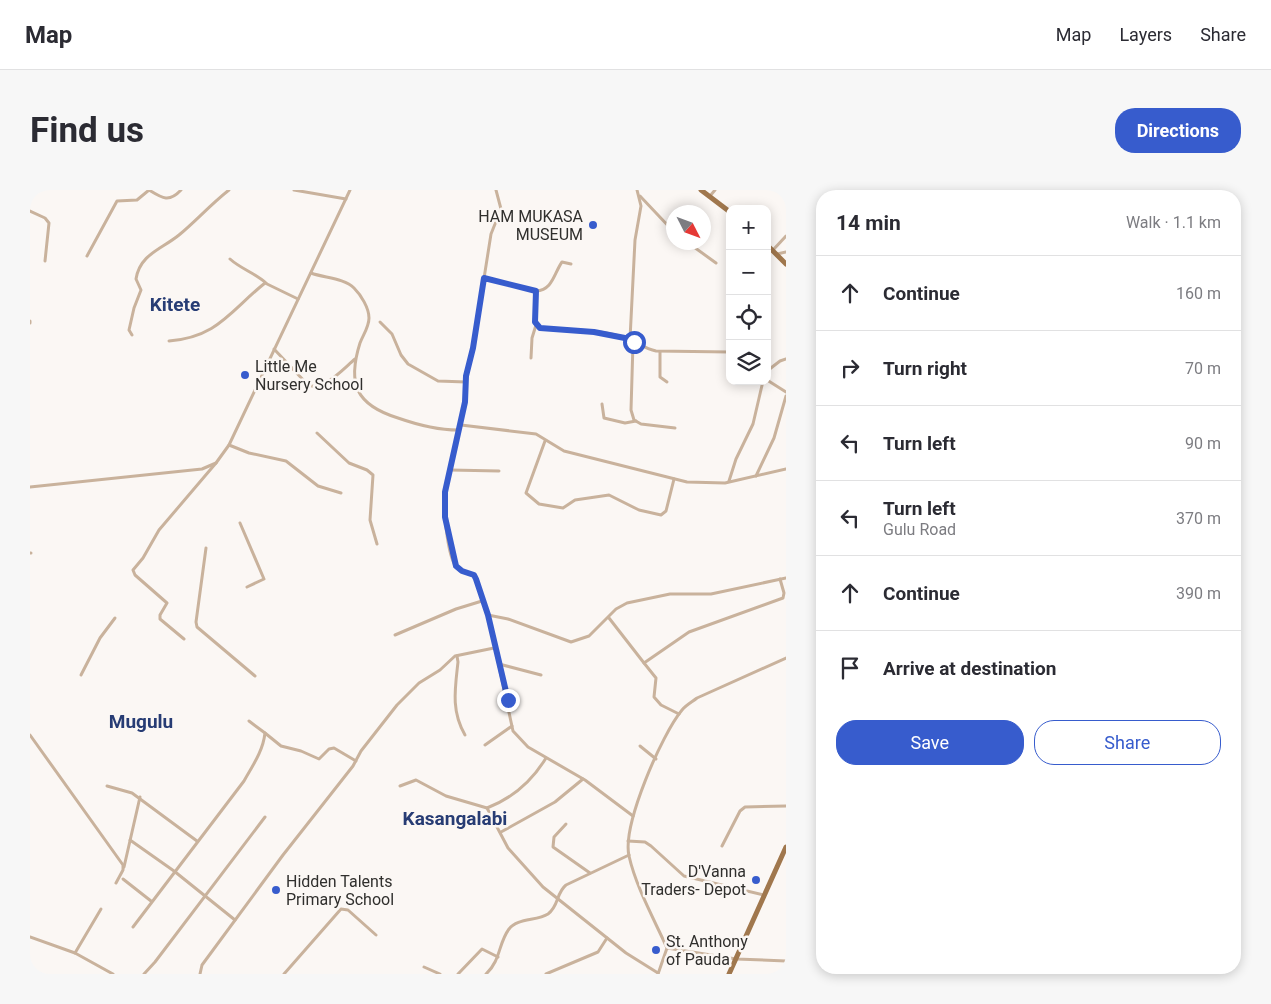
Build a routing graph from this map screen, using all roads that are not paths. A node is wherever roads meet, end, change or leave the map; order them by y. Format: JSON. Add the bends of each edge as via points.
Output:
{"nodes":[{"id":1,"x":34,"y":190,"type":"edge"},
{"id":2,"x":181,"y":190,"type":"edge"},
{"id":3,"x":229,"y":190,"type":"edge"},
{"id":4,"x":294,"y":190,"type":"edge"},
{"id":5,"x":350,"y":190,"type":"edge"},
{"id":6,"x":496,"y":190,"type":"edge"},
{"id":7,"x":637,"y":190,"type":"edge"},
{"id":8,"x":701,"y":190,"type":"edge"},
{"id":9,"x":715,"y":190,"type":"edge"},
{"id":10,"x":639,"y":195,"type":"junction"},
{"id":11,"x":709,"y":196,"type":"junction"},
{"id":12,"x":30,"y":198,"type":"edge"},
{"id":13,"x":346,"y":199,"type":"junction"},
{"id":14,"x":726,"y":209,"type":"edge"},
{"id":15,"x":30,"y":211,"type":"edge"},
{"id":16,"x":666,"y":224,"type":"edge"},
{"id":17,"x":786,"y":236,"type":"edge"},
{"id":18,"x":771,"y":248,"type":"edge"},
{"id":19,"x":698,"y":250,"type":"edge"},
{"id":20,"x":775,"y":252,"type":"junction"},
{"id":21,"x":786,"y":252,"type":"edge"},
{"id":22,"x":87,"y":256,"type":"dead end"},
{"id":23,"x":45,"y":260,"type":"dead end"},
{"id":24,"x":230,"y":260,"type":"dead end"},
{"id":25,"x":716,"y":263,"type":"dead end"},
{"id":26,"x":571,"y":264,"type":"dead end"},
{"id":27,"x":786,"y":264,"type":"edge"},
{"id":28,"x":311,"y":273,"type":"junction"},
{"id":29,"x":484,"y":278,"type":"junction"},
{"id":30,"x":267,"y":283,"type":"junction"},
{"id":31,"x":536,"y":291,"type":"junction"},
{"id":32,"x":298,"y":299,"type":"junction"},
{"id":33,"x":380,"y":322,"type":"dead end"},
{"id":34,"x":536,"y":325,"type":"junction"},
{"id":35,"x":132,"y":335,"type":"dead end"},
{"id":36,"x":630,"y":339,"type":"junction"},
{"id":37,"x":169,"y":340,"type":"dead end"},
{"id":38,"x":634,"y":342,"type":"junction"},
{"id":39,"x":274,"y":350,"type":"junction"},
{"id":40,"x":660,"y":352,"type":"junction"},
{"id":41,"x":726,"y":352,"type":"edge"},
{"id":42,"x":532,"y":358,"type":"dead end"},
{"id":43,"x":355,"y":359,"type":"junction"},
{"id":44,"x":786,"y":359,"type":"edge"},
{"id":45,"x":771,"y":367,"type":"edge"},
{"id":46,"x":466,"y":382,"type":"junction"},
{"id":47,"x":667,"y":382,"type":"dead end"},
{"id":48,"x":771,"y":383,"type":"edge"},
{"id":49,"x":762,"y":385,"type":"edge"},
{"id":50,"x":786,"y":392,"type":"edge"},
{"id":51,"x":786,"y":396,"type":"edge"},
{"id":52,"x":602,"y":404,"type":"dead end"},
{"id":53,"x":636,"y":421,"type":"junction"},
{"id":54,"x":461,"y":425,"type":"junction"},
{"id":55,"x":675,"y":428,"type":"dead end"},
{"id":56,"x":458,"y":430,"type":"junction"},
{"id":57,"x":317,"y":433,"type":"dead end"},
{"id":58,"x":545,"y":441,"type":"junction"},
{"id":59,"x":229,"y":445,"type":"junction"},
{"id":60,"x":216,"y":463,"type":"junction"},
{"id":61,"x":786,"y":469,"type":"edge"},
{"id":62,"x":450,"y":470,"type":"junction"},
{"id":63,"x":499,"y":471,"type":"dead end"},
{"id":64,"x":756,"y":476,"type":"junction"},
{"id":65,"x":674,"y":479,"type":"junction"},
{"id":66,"x":729,"y":481,"type":"junction"},
{"id":67,"x":30,"y":487,"type":"edge"},
{"id":68,"x":341,"y":493,"type":"dead end"},
{"id":69,"x":240,"y":523,"type":"dead end"},
{"id":70,"x":377,"y":544,"type":"dead end"},
{"id":71,"x":206,"y":548,"type":"dead end"},
{"id":72,"x":786,"y":578,"type":"edge"},
{"id":73,"x":780,"y":579,"type":"junction"},
{"id":74,"x":248,"y":587,"type":"dead end"},
{"id":75,"x":482,"y":601,"type":"junction"},
{"id":76,"x":488,"y":615,"type":"junction"},
{"id":77,"x":115,"y":618,"type":"dead end"},
{"id":78,"x":609,"y":618,"type":"junction"},
{"id":79,"x":395,"y":635,"type":"dead end"},
{"id":80,"x":184,"y":639,"type":"dead end"},
{"id":81,"x":494,"y":648,"type":"junction"},
{"id":82,"x":456,"y":656,"type":"junction"},
{"id":83,"x":786,"y":658,"type":"edge"},
{"id":84,"x":644,"y":663,"type":"junction"},
{"id":85,"x":499,"y":664,"type":"junction"},
{"id":86,"x":81,"y":675,"type":"dead end"},
{"id":87,"x":541,"y":675,"type":"dead end"},
{"id":88,"x":255,"y":676,"type":"dead end"},
{"id":89,"x":679,"y":714,"type":"junction"},
{"id":90,"x":249,"y":721,"type":"dead end"},
{"id":91,"x":512,"y":726,"type":"junction"},
{"id":92,"x":265,"y":734,"type":"junction"},
{"id":93,"x":30,"y":735,"type":"edge"},
{"id":94,"x":465,"y":735,"type":"dead end"},
{"id":95,"x":485,"y":745,"type":"dead end"},
{"id":96,"x":640,"y":746,"type":"dead end"},
{"id":97,"x":546,"y":758,"type":"junction"},
{"id":98,"x":656,"y":759,"type":"junction"},
{"id":99,"x":356,"y":761,"type":"junction"},
{"id":100,"x":583,"y":779,"type":"junction"},
{"id":101,"x":107,"y":786,"type":"dead end"},
{"id":102,"x":400,"y":786,"type":"dead end"},
{"id":103,"x":140,"y":797,"type":"junction"},
{"id":104,"x":786,"y":806,"type":"edge"},
{"id":105,"x":487,"y":808,"type":"junction"},
{"id":106,"x":633,"y":816,"type":"junction"},
{"id":107,"x":265,"y":817,"type":"dead end"},
{"id":108,"x":566,"y":824,"type":"dead end"},
{"id":109,"x":501,"y":832,"type":"junction"},
{"id":110,"x":130,"y":840,"type":"junction"},
{"id":111,"x":197,"y":841,"type":"junction"},
{"id":112,"x":628,"y":841,"type":"junction"},
{"id":113,"x":722,"y":846,"type":"dead end"},
{"id":114,"x":786,"y":847,"type":"edge"},
{"id":115,"x":629,"y":855,"type":"junction"},
{"id":116,"x":123,"y":870,"type":"junction"},
{"id":117,"x":174,"y":871,"type":"junction"},
{"id":118,"x":590,"y":873,"type":"junction"},
{"id":119,"x":122,"y":879,"type":"dead end"},
{"id":120,"x":116,"y":883,"type":"dead end"},
{"id":121,"x":205,"y":895,"type":"junction"},
{"id":122,"x":764,"y":895,"type":"junction"},
{"id":123,"x":557,"y":899,"type":"junction"},
{"id":124,"x":151,"y":901,"type":"junction"},
{"id":125,"x":101,"y":909,"type":"dead end"},
{"id":126,"x":235,"y":920,"type":"junction"},
{"id":127,"x":133,"y":927,"type":"dead end"},
{"id":128,"x":376,"y":935,"type":"dead end"},
{"id":129,"x":30,"y":937,"type":"edge"},
{"id":130,"x":607,"y":938,"type":"junction"},
{"id":131,"x":667,"y":948,"type":"junction"},
{"id":132,"x":75,"y":953,"type":"junction"},
{"id":133,"x":498,"y":957,"type":"junction"},
{"id":134,"x":736,"y":959,"type":"junction"},
{"id":135,"x":786,"y":961,"type":"edge"},
{"id":136,"x":424,"y":967,"type":"dead end"},
{"id":137,"x":658,"y":973,"type":"edge"},
{"id":138,"x":113,"y":974,"type":"edge"},
{"id":139,"x":144,"y":974,"type":"edge"},
{"id":140,"x":200,"y":974,"type":"edge"},
{"id":141,"x":284,"y":974,"type":"edge"},
{"id":142,"x":440,"y":974,"type":"edge"},
{"id":143,"x":458,"y":974,"type":"edge"},
{"id":144,"x":486,"y":974,"type":"edge"},
{"id":145,"x":546,"y":974,"type":"edge"},
{"id":146,"x":729,"y":974,"type":"edge"}],
"edges":[{"from":1,"to":12,"type":"street"},
{"from":2,"to":22,"type":"street","via":[[170,199],[149,190],[137,200],[117,201]]},
{"from":3,"to":35,"type":"street","via":[[176,237],[155,249],[143,263],[136,279],[141,290],[131,318],[129,330]]},
{"from":4,"to":13,"type":"street"},
{"from":5,"to":13,"type":"street"},
{"from":6,"to":29,"type":"street","via":[[500,209],[491,234]]},
{"from":7,"to":10,"type":"street"},
{"from":8,"to":11,"type":"main road"},
{"from":9,"to":11,"type":"street"},
{"from":10,"to":16,"type":"street"},
{"from":10,"to":36,"type":"street","via":[[641,206],[634,248]]},
{"from":11,"to":14,"type":"main road"},
{"from":13,"to":28,"type":"street"},
{"from":15,"to":23,"type":"street","via":[[49,223]]},
{"from":17,"to":20,"type":"street"},
{"from":18,"to":20,"type":"main road"},
{"from":19,"to":25,"type":"street"},
{"from":20,"to":21,"type":"street"},
{"from":20,"to":27,"type":"main road"},
{"from":24,"to":30,"type":"street"},
{"from":26,"to":31,"type":"street","via":[[562,262],[552,282],[542,291]]},
{"from":28,"to":32,"type":"street"},
{"from":28,"to":43,"type":"street","via":[[347,283],[354,288],[368,311],[369,319]]},
{"from":29,"to":31,"type":"street"},
{"from":29,"to":46,"type":"street"},
{"from":30,"to":32,"type":"street"},
{"from":30,"to":37,"type":"street","via":[[209,331],[187,339]]},
{"from":31,"to":34,"type":"street"},
{"from":32,"to":39,"type":"street"},
{"from":33,"to":46,"type":"street","via":[[392,334],[408,364],[438,380]]},
{"from":34,"to":36,"type":"street"},
{"from":34,"to":42,"type":"street"},
{"from":36,"to":38,"type":"street"},
{"from":38,"to":40,"type":"street","via":[[646,350]]},
{"from":38,"to":53,"type":"street","via":[[631,410]]},
{"from":39,"to":43,"type":"street","via":[[313,388],[321,386]]},
{"from":39,"to":59,"type":"street"},
{"from":40,"to":41,"type":"street"},
{"from":40,"to":47,"type":"street","via":[[660,377]]},
{"from":43,"to":56,"type":"street","via":[[357,392],[378,410],[426,427]]},
{"from":44,"to":45,"type":"street"},
{"from":46,"to":54,"type":"street"},
{"from":48,"to":50,"type":"street"},
{"from":49,"to":66,"type":"street","via":[[753,424]]},
{"from":51,"to":64,"type":"street","via":[[774,438]]},
{"from":52,"to":53,"type":"street","via":[[604,418],[625,423]]},
{"from":53,"to":55,"type":"street"},
{"from":54,"to":56,"type":"street"},
{"from":54,"to":58,"type":"street","via":[[536,434]]},
{"from":56,"to":62,"type":"street"},
{"from":57,"to":70,"type":"street","via":[[349,463],[373,475],[370,520]]},
{"from":58,"to":65,"type":"street","via":[[564,451]]},
{"from":58,"to":65,"type":"street","via":[[526,493],[539,504],[563,508],[575,500],[609,495],[639,510],[661,515],[666,511]]},
{"from":59,"to":60,"type":"street"},
{"from":59,"to":68,"type":"street","via":[[286,461],[318,486]]},
{"from":60,"to":67,"type":"street","via":[[196,470]]},
{"from":60,"to":80,"type":"street","via":[[159,530],[133,570],[166,603],[160,619]]},
{"from":61,"to":64,"type":"street"},
{"from":62,"to":63,"type":"street"},
{"from":62,"to":75,"type":"street","via":[[445,492],[445,517],[456,566],[474,575]]},
{"from":64,"to":66,"type":"street"},
{"from":65,"to":66,"type":"street","via":[[708,483]]},
{"from":69,"to":74,"type":"street","via":[[264,579]]},
{"from":71,"to":88,"type":"street","via":[[197,627]]},
{"from":72,"to":73,"type":"street"},
{"from":73,"to":78,"type":"street","via":[[711,594],[670,594],[636,600],[616,609]]},
{"from":73,"to":84,"type":"street","via":[[783,598],[689,632]]},
{"from":75,"to":76,"type":"street"},
{"from":75,"to":79,"type":"street"},
{"from":76,"to":78,"type":"street","via":[[572,642],[589,636]]},
{"from":76,"to":81,"type":"street"},
{"from":77,"to":86,"type":"street","via":[[100,638]]},
{"from":78,"to":84,"type":"street"},
{"from":81,"to":82,"type":"street"},
{"from":81,"to":85,"type":"street"},
{"from":82,"to":94,"type":"street","via":[[454,703]]},
{"from":82,"to":99,"type":"street","via":[[402,700]]},
{"from":83,"to":89,"type":"street","via":[[697,698]]},
{"from":84,"to":89,"type":"street","via":[[656,678],[654,697],[661,705]]},
{"from":85,"to":87,"type":"street"},
{"from":85,"to":91,"type":"street"},
{"from":89,"to":98,"type":"street"},
{"from":90,"to":92,"type":"street"},
{"from":91,"to":95,"type":"street"},
{"from":91,"to":97,"type":"street","via":[[523,742]]},
{"from":92,"to":99,"type":"street","via":[[281,746],[302,750],[319,759],[334,748]]},
{"from":92,"to":111,"type":"street","via":[[264,745],[244,781]]},
{"from":93,"to":116,"type":"street","via":[[123,865]]},
{"from":96,"to":98,"type":"street"},
{"from":97,"to":100,"type":"street"},
{"from":97,"to":105,"type":"street","via":[[529,781],[509,797]]},
{"from":98,"to":106,"type":"street"},
{"from":99,"to":126,"type":"street"},
{"from":100,"to":106,"type":"street"},
{"from":100,"to":109,"type":"street","via":[[555,802]]},
{"from":101,"to":103,"type":"street"},
{"from":102,"to":105,"type":"street","via":[[416,780],[446,796]]},
{"from":103,"to":110,"type":"street"},
{"from":103,"to":111,"type":"street"},
{"from":104,"to":113,"type":"street","via":[[745,806]]},
{"from":105,"to":109,"type":"street"},
{"from":106,"to":112,"type":"street"},
{"from":107,"to":121,"type":"street"},
{"from":108,"to":118,"type":"street","via":[[554,837],[553,847]]},
{"from":109,"to":123,"type":"street","via":[[508,848]]},
{"from":110,"to":116,"type":"street"},
{"from":110,"to":117,"type":"street"},
{"from":111,"to":117,"type":"street"},
{"from":112,"to":115,"type":"street"},
{"from":112,"to":122,"type":"street","via":[[651,846],[684,876]]},
{"from":114,"to":122,"type":"main road"},
{"from":115,"to":118,"type":"street"},
{"from":115,"to":131,"type":"street"},
{"from":116,"to":120,"type":"street"},
{"from":117,"to":121,"type":"street"},
{"from":117,"to":124,"type":"street"},
{"from":118,"to":123,"type":"street","via":[[566,885]]},
{"from":119,"to":124,"type":"street"},
{"from":121,"to":126,"type":"street"},
{"from":121,"to":139,"type":"street"},
{"from":122,"to":134,"type":"main road"},
{"from":123,"to":130,"type":"street"},
{"from":123,"to":133,"type":"street","via":[[548,914],[511,926]]},
{"from":124,"to":127,"type":"street"},
{"from":125,"to":132,"type":"street"},
{"from":126,"to":140,"type":"street","via":[[202,965]]},
{"from":128,"to":141,"type":"street","via":[[348,910],[341,909]]},
{"from":129,"to":132,"type":"street"},
{"from":130,"to":137,"type":"street"},
{"from":130,"to":145,"type":"street","via":[[598,952]]},
{"from":131,"to":134,"type":"street"},
{"from":131,"to":137,"type":"street"},
{"from":132,"to":138,"type":"street"},
{"from":133,"to":143,"type":"street","via":[[482,949]]},
{"from":133,"to":144,"type":"street"},
{"from":134,"to":135,"type":"street"},
{"from":134,"to":146,"type":"main road"},
{"from":136,"to":142,"type":"street"}]}
